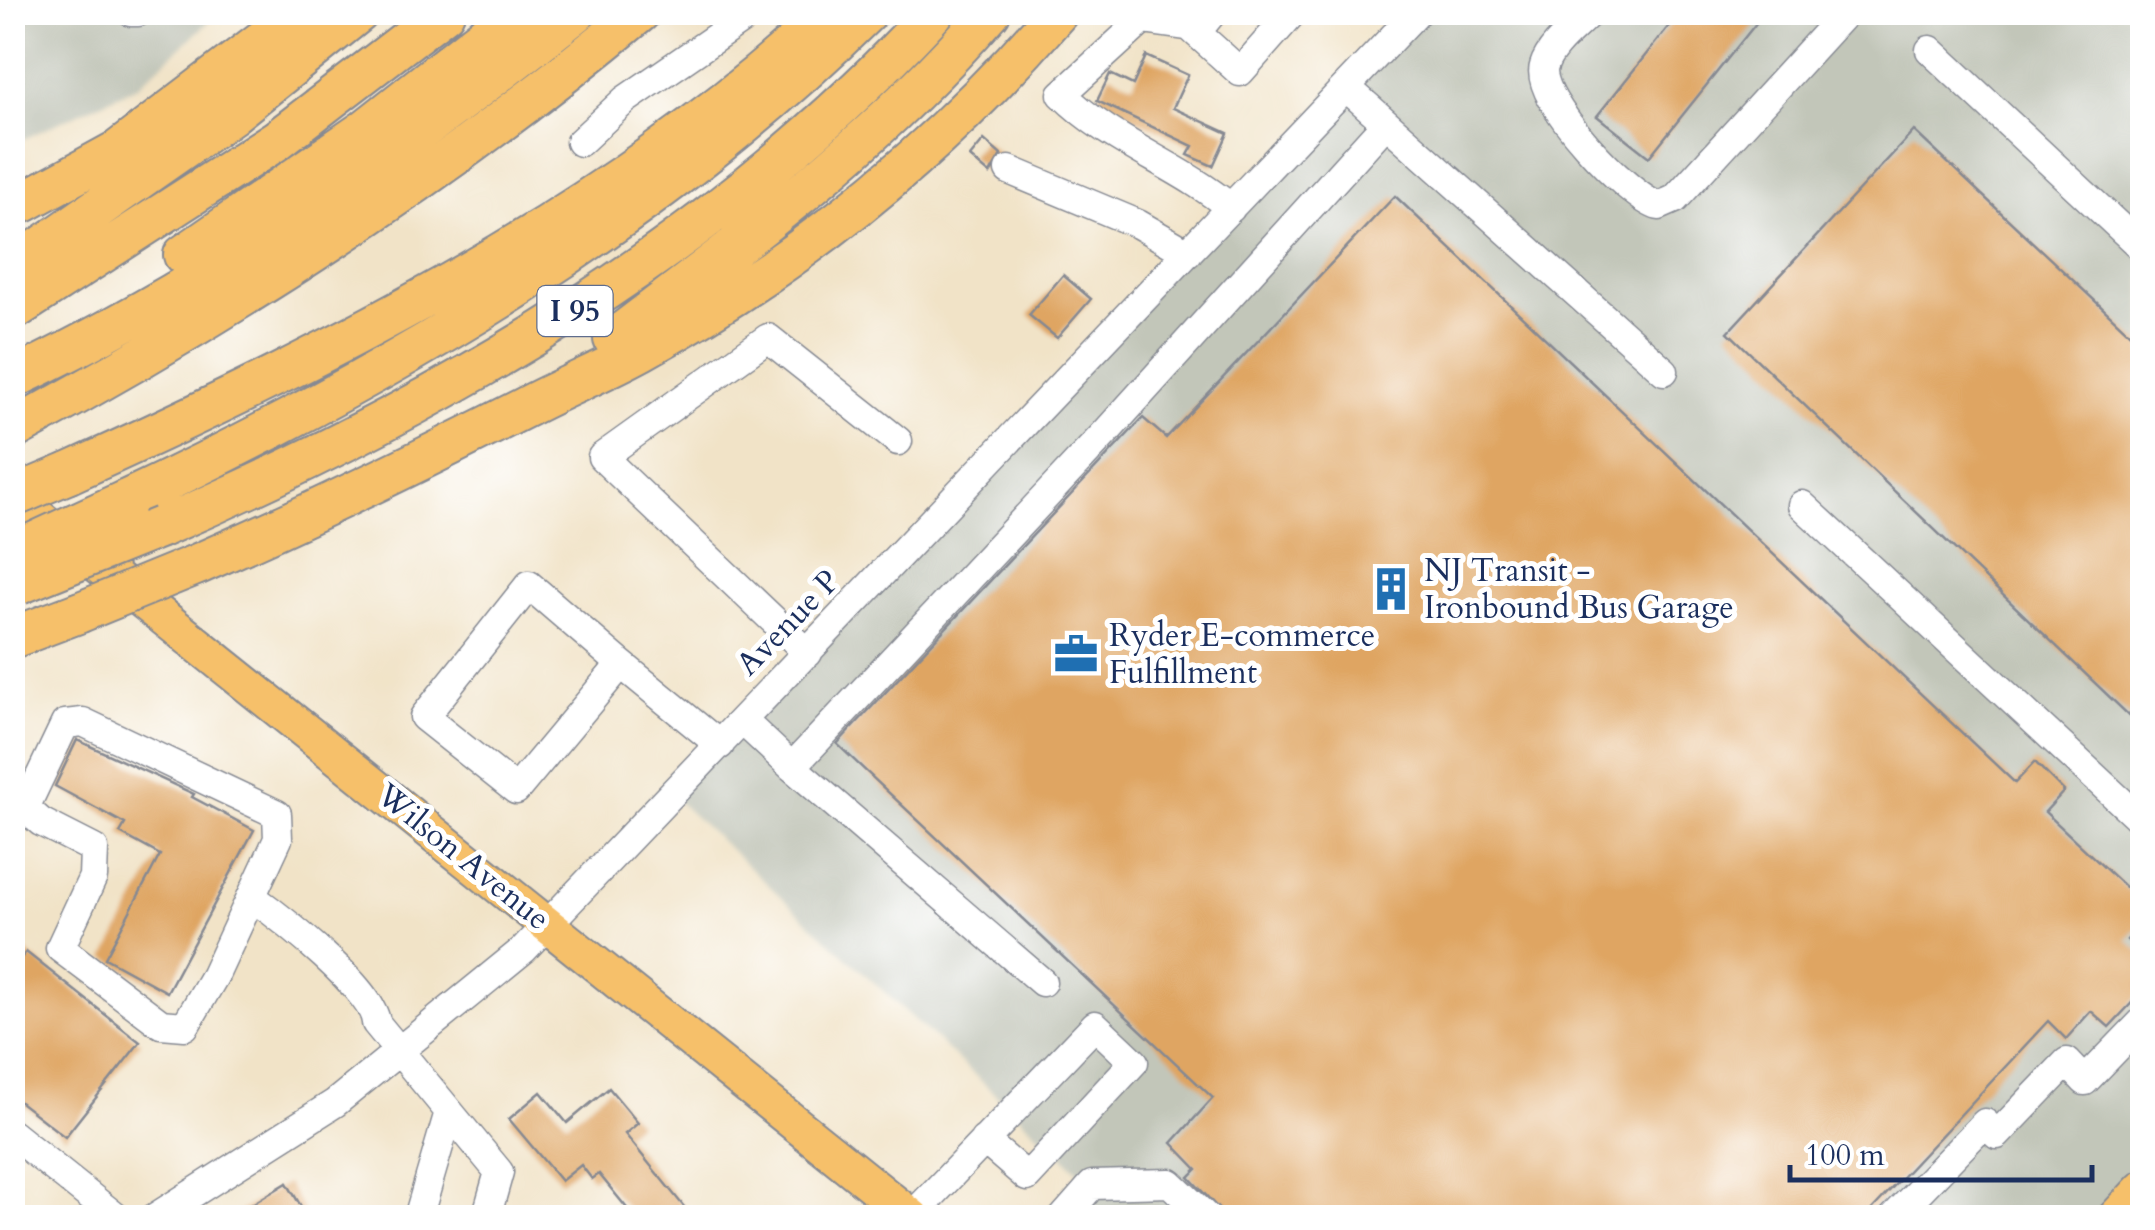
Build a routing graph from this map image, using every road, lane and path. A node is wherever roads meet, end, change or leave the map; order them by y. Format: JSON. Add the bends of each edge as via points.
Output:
{"nodes":[{"id":1,"x":131,"y":12,"type":"edge"},
{"id":2,"x":138,"y":12,"type":"edge"},
{"id":3,"x":264,"y":12,"type":"edge"},
{"id":4,"x":300,"y":12,"type":"edge"},
{"id":5,"x":359,"y":12,"type":"edge"},
{"id":6,"x":444,"y":12,"type":"edge"},
{"id":7,"x":515,"y":12,"type":"edge"},
{"id":8,"x":576,"y":12,"type":"edge"},
{"id":9,"x":640,"y":12,"type":"edge"},
{"id":10,"x":753,"y":12,"type":"edge"},
{"id":11,"x":830,"y":12,"type":"edge"},
{"id":12,"x":867,"y":12,"type":"edge"},
{"id":13,"x":934,"y":12,"type":"edge"},
{"id":14,"x":990,"y":12,"type":"edge"},
{"id":15,"x":1058,"y":12,"type":"edge"},
{"id":16,"x":1293,"y":12,"type":"edge"},
{"id":17,"x":1417,"y":12,"type":"edge"},
{"id":18,"x":1590,"y":12,"type":"edge"},
{"id":19,"x":1846,"y":12,"type":"edge"},
{"id":20,"x":1202,"y":20,"type":"edge"},
{"id":21,"x":1930,"y":50,"type":"dead end"},
{"id":22,"x":1346,"y":87,"type":"junction"},
{"id":23,"x":1386,"y":123,"type":"junction"},
{"id":24,"x":580,"y":142,"type":"dead end"},
{"id":25,"x":1008,"y":170,"type":"dead end"},
{"id":26,"x":18,"y":205,"type":"edge"},
{"id":27,"x":1231,"y":208,"type":"junction"},
{"id":28,"x":2142,"y":248,"type":"edge"},
{"id":29,"x":1188,"y":253,"type":"junction"},
{"id":30,"x":12,"y":268,"type":"edge"},
{"id":31,"x":12,"y":311,"type":"edge"},
{"id":32,"x":12,"y":369,"type":"edge"},
{"id":33,"x":1664,"y":371,"type":"dead end"},
{"id":34,"x":12,"y":379,"type":"edge"},
{"id":35,"x":524,"y":408,"type":"junction"},
{"id":36,"x":12,"y":430,"type":"edge"},
{"id":37,"x":898,"y":441,"type":"dead end"},
{"id":38,"x":12,"y":497,"type":"edge"},
{"id":39,"x":1802,"y":505,"type":"dead end"},
{"id":40,"x":15,"y":574,"type":"edge"},
{"id":41,"x":12,"y":638,"type":"edge"},
{"id":42,"x":808,"y":653,"type":"junction"},
{"id":43,"x":622,"y":664,"type":"junction"},
{"id":44,"x":743,"y":721,"type":"junction"},
{"id":45,"x":720,"y":745,"type":"junction"},
{"id":46,"x":792,"y":766,"type":"junction"},
{"id":47,"x":2142,"y":821,"type":"edge"},
{"id":48,"x":252,"y":897,"type":"junction"},
{"id":49,"x":548,"y":926,"type":"junction"},
{"id":50,"x":1042,"y":982,"type":"dead end"},
{"id":51,"x":2142,"y":1022,"type":"edge"},
{"id":52,"x":400,"y":1053,"type":"junction"},
{"id":53,"x":449,"y":1112,"type":"junction"},
{"id":54,"x":12,"y":1134,"type":"edge"},
{"id":55,"x":984,"y":1140,"type":"junction"},
{"id":56,"x":2142,"y":1189,"type":"edge"},
{"id":57,"x":913,"y":1217,"type":"edge"},
{"id":58,"x":117,"y":1218,"type":"edge"},
{"id":59,"x":154,"y":1218,"type":"edge"},
{"id":60,"x":418,"y":1218,"type":"edge"},
{"id":61,"x":486,"y":1218,"type":"edge"},
{"id":62,"x":1062,"y":1218,"type":"edge"},
{"id":63,"x":1206,"y":1218,"type":"edge"},
{"id":64,"x":1893,"y":1218,"type":"edge"},
{"id":65,"x":2115,"y":1218,"type":"edge"}],
"edges":[{"from":1,"to":2,"type":"street"},
{"from":3,"to":26,"type":"highway"},
{"from":4,"to":26,"type":"highway","via":[[118,150]]},
{"from":5,"to":30,"type":"highway","via":[[232,114]]},
{"from":6,"to":31,"type":"highway","via":[[278,140]]},
{"from":7,"to":32,"type":"highway","via":[[330,155]]},
{"from":8,"to":34,"type":"highway","via":[[408,139],[259,239],[103,334]]},
{"from":9,"to":36,"type":"highway","via":[[368,217],[190,330]]},
{"from":10,"to":24,"type":"street","via":[[625,100]]},
{"from":11,"to":38,"type":"highway","number":"I 95","bridge":true,"via":[[678,137],[533,233],[280,374]]},
{"from":12,"to":40,"type":"highway","number":"I 95","bridge":true,"via":[[766,108],[596,236],[368,376],[127,500]]},
{"from":13,"to":40,"type":"highway","number":"I 95","bridge":true,"via":[[775,161],[585,304],[389,420],[161,527]]},
{"from":14,"to":35,"type":"highway","via":[[900,108],[798,201]]},
{"from":15,"to":35,"type":"highway","via":[[980,97],[825,233],[672,332]]},
{"from":16,"to":20,"type":"street","via":[[1240,72]]},
{"from":17,"to":22,"type":"street","name":"Avenue P"},
{"from":18,"to":19,"type":"street","via":[[1549,56],[1545,89],[1569,125],[1642,198],[1659,206],[1676,199]]},
{"from":20,"to":27,"type":"street","via":[[1143,20],[1062,94],[1092,124],[1195,179]]},
{"from":21,"to":28,"type":"street"},
{"from":22,"to":23,"type":"street"},
{"from":22,"to":27,"type":"street","name":"Avenue P"},
{"from":23,"to":33,"type":"street"},
{"from":23,"to":46,"type":"street"},
{"from":25,"to":29,"type":"street","via":[[1138,224]]},
{"from":27,"to":29,"type":"street","name":"Avenue P"},
{"from":29,"to":42,"type":"street","name":"Avenue P"},
{"from":35,"to":41,"type":"highway","bridge":true,"via":[[386,480]]},
{"from":37,"to":42,"type":"street","via":[[768,338],[602,457]]},
{"from":38,"to":49,"type":"main road","name":"Wilson Avenue"},
{"from":39,"to":47,"type":"street"},
{"from":42,"to":44,"type":"street","name":"Avenue P"},
{"from":43,"to":43,"type":"street","via":[[529,585],[424,717],[516,790]]},
{"from":43,"to":45,"type":"street"},
{"from":44,"to":45,"type":"street","name":"Avenue P"},
{"from":44,"to":46,"type":"street"},
{"from":45,"to":49,"type":"street","name":"Avenue P"},
{"from":46,"to":50,"type":"street"},
{"from":48,"to":48,"type":"street","via":[[185,1026],[161,1024],[60,948],[93,877],[94,850],[25,808],[65,724],[83,722],[277,814],[278,839]]},
{"from":48,"to":52,"type":"street","via":[[304,934],[340,976],[338,992],[360,1022],[376,1023]]},
{"from":49,"to":52,"type":"street","name":"Avenue P"},
{"from":49,"to":57,"type":"main road","name":"Wilson Avenue"},
{"from":51,"to":64,"type":"street","via":[[2084,1081],[2067,1062],[1997,1136],[1985,1123]]},
{"from":52,"to":53,"type":"street"},
{"from":52,"to":59,"type":"street","name":"Avenue P","via":[[287,1136]]},
{"from":53,"to":60,"type":"street"},
{"from":53,"to":61,"type":"street","via":[[499,1172]]},
{"from":54,"to":58,"type":"street"},
{"from":55,"to":55,"type":"street","via":[[1094,1024],[1134,1062],[1027,1177]]},
{"from":55,"to":57,"type":"street"},
{"from":56,"to":65,"type":"main road"},
{"from":62,"to":63,"type":"street","via":[[1092,1185],[1170,1183]]}]}
